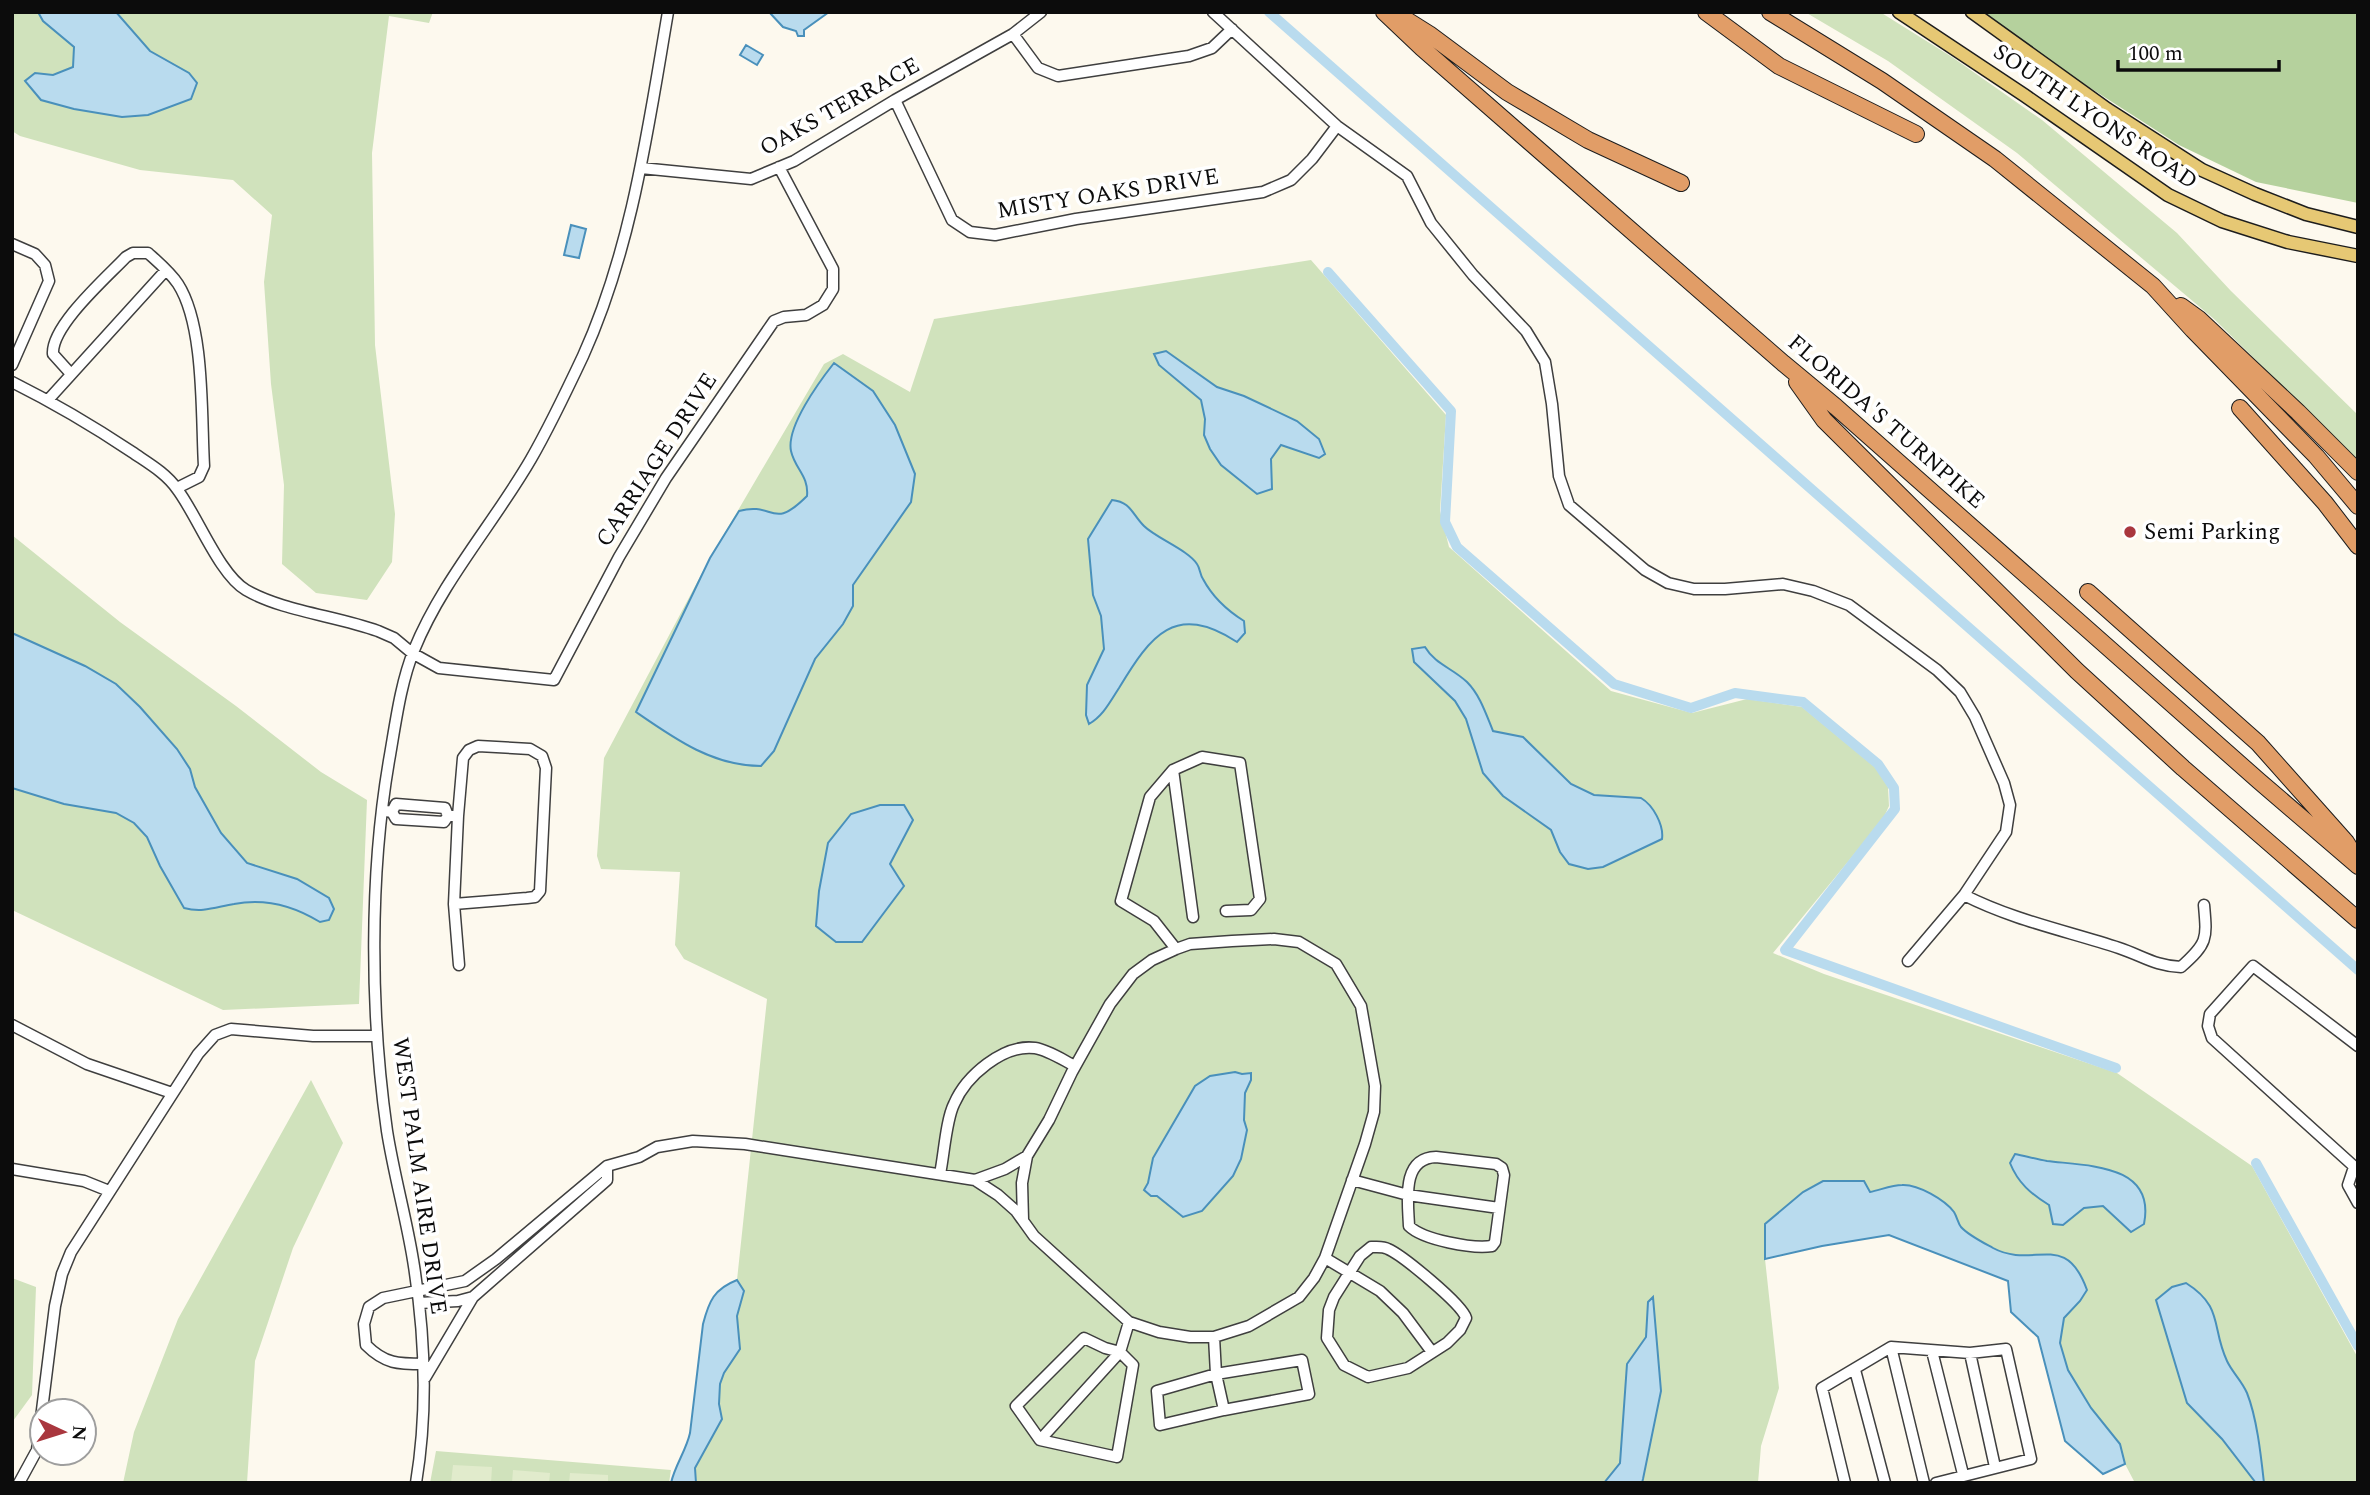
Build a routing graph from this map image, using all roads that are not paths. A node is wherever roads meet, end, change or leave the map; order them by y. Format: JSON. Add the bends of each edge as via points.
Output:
{"nodes":[{"id":1,"x":668,"y":12,"type":"edge"},
{"id":2,"x":1041,"y":12,"type":"edge"},
{"id":3,"x":1213,"y":12,"type":"edge"},
{"id":4,"x":1384,"y":12,"type":"edge"},
{"id":5,"x":1394,"y":12,"type":"edge"},
{"id":6,"x":1706,"y":12,"type":"edge"},
{"id":7,"x":1770,"y":12,"type":"edge"},
{"id":8,"x":1899,"y":12,"type":"edge"},
{"id":9,"x":1972,"y":12,"type":"edge"},
{"id":10,"x":1232,"y":29,"type":"junction"},
{"id":11,"x":1013,"y":34,"type":"junction"},
{"id":12,"x":895,"y":100,"type":"junction"},
{"id":13,"x":1337,"y":126,"type":"junction"},
{"id":14,"x":1916,"y":134,"type":"dead end"},
{"id":15,"x":779,"y":167,"type":"junction"},
{"id":16,"x":641,"y":168,"type":"junction"},
{"id":17,"x":1681,"y":183,"type":"dead end"},
{"id":18,"x":2358,"y":227,"type":"edge"},
{"id":19,"x":12,"y":244,"type":"edge"},
{"id":20,"x":2358,"y":256,"type":"edge"},
{"id":21,"x":166,"y":270,"type":"junction"},
{"id":22,"x":2153,"y":286,"type":"junction"},
{"id":23,"x":1783,"y":363,"type":"junction"},
{"id":24,"x":12,"y":365,"type":"edge"},
{"id":25,"x":71,"y":374,"type":"junction"},
{"id":26,"x":12,"y":382,"type":"edge"},
{"id":27,"x":48,"y":400,"type":"junction"},
{"id":28,"x":2240,"y":408,"type":"dead end"},
{"id":29,"x":2358,"y":472,"type":"edge"},
{"id":30,"x":177,"y":488,"type":"junction"},
{"id":31,"x":2358,"y":506,"type":"edge"},
{"id":32,"x":2358,"y":546,"type":"edge"},
{"id":33,"x":2088,"y":592,"type":"dead end"},
{"id":34,"x":412,"y":653,"type":"junction"},
{"id":35,"x":1172,"y":770,"type":"junction"},
{"id":36,"x":387,"y":811,"type":"junction"},
{"id":37,"x":453,"y":816,"type":"junction"},
{"id":38,"x":2358,"y":861,"type":"edge"},
{"id":39,"x":2358,"y":866,"type":"edge"},
{"id":40,"x":1964,"y":895,"type":"junction"},
{"id":41,"x":454,"y":904,"type":"junction"},
{"id":42,"x":2204,"y":905,"type":"dead end"},
{"id":43,"x":1226,"y":911,"type":"dead end"},
{"id":44,"x":1193,"y":917,"type":"dead end"},
{"id":45,"x":2358,"y":920,"type":"edge"},
{"id":46,"x":1176,"y":949,"type":"junction"},
{"id":47,"x":1908,"y":961,"type":"dead end"},
{"id":48,"x":459,"y":965,"type":"dead end"},
{"id":49,"x":12,"y":1025,"type":"edge"},
{"id":50,"x":377,"y":1036,"type":"junction"},
{"id":51,"x":2358,"y":1046,"type":"edge"},
{"id":52,"x":1075,"y":1066,"type":"junction"},
{"id":53,"x":172,"y":1093,"type":"junction"},
{"id":54,"x":1027,"y":1156,"type":"junction"},
{"id":55,"x":607,"y":1166,"type":"junction"},
{"id":56,"x":12,"y":1169,"type":"edge"},
{"id":57,"x":2356,"y":1169,"type":"edge"},
{"id":58,"x":940,"y":1174,"type":"junction"},
{"id":59,"x":975,"y":1180,"type":"junction"},
{"id":60,"x":1352,"y":1181,"type":"junction"},
{"id":61,"x":109,"y":1191,"type":"junction"},
{"id":62,"x":1408,"y":1195,"type":"junction"},
{"id":63,"x":2358,"y":1203,"type":"edge"},
{"id":64,"x":1499,"y":1208,"type":"junction"},
{"id":65,"x":1023,"y":1221,"type":"junction"},
{"id":66,"x":1325,"y":1258,"type":"junction"},
{"id":67,"x":1350,"y":1272,"type":"junction"},
{"id":68,"x":417,"y":1290,"type":"junction"},
{"id":69,"x":473,"y":1297,"type":"junction"},
{"id":70,"x":419,"y":1303,"type":"junction"},
{"id":71,"x":1129,"y":1322,"type":"junction"},
{"id":72,"x":1214,"y":1336,"type":"junction"},
{"id":73,"x":1891,"y":1347,"type":"junction"},
{"id":74,"x":1932,"y":1351,"type":"junction"},
{"id":75,"x":1120,"y":1352,"type":"junction"},
{"id":76,"x":1432,"y":1352,"type":"junction"},
{"id":77,"x":1970,"y":1353,"type":"junction"},
{"id":78,"x":424,"y":1364,"type":"junction"},
{"id":79,"x":1855,"y":1370,"type":"junction"},
{"id":80,"x":1216,"y":1374,"type":"junction"},
{"id":81,"x":424,"y":1380,"type":"junction"},
{"id":82,"x":1224,"y":1410,"type":"junction"},
{"id":83,"x":1040,"y":1440,"type":"junction"},
{"id":84,"x":1995,"y":1467,"type":"junction"},
{"id":85,"x":1963,"y":1474,"type":"junction"},
{"id":86,"x":19,"y":1483,"type":"edge"},
{"id":87,"x":416,"y":1483,"type":"edge"},
{"id":88,"x":1845,"y":1483,"type":"edge"},
{"id":89,"x":1885,"y":1483,"type":"edge"},
{"id":90,"x":1924,"y":1483,"type":"edge"},
{"id":91,"x":1936,"y":1483,"type":"edge"}],
"edges":[{"from":1,"to":16,"type":"street","name":"WEST PALM AIRE DRIVE"},
{"from":2,"to":11,"type":"street","name":"OAKS TERRACE"},
{"from":3,"to":10,"type":"street"},
{"from":4,"to":23,"type":"highway","name":"FLORIDA'S TURNPIKE"},
{"from":5,"to":17,"type":"highway","via":[[1507,92],[1588,140]]},
{"from":6,"to":14,"type":"highway","via":[[1779,66]]},
{"from":7,"to":22,"type":"highway","via":[[1882,80],[1995,159]]},
{"from":8,"to":20,"type":"main road","name":"SOUTH LYONS ROAD","via":[[2168,195],[2222,221],[2288,242]]},
{"from":9,"to":18,"type":"main road","name":"SOUTH LYONS ROAD","via":[[2202,170],[2297,210]]},
{"from":10,"to":11,"type":"street","via":[[1212,48],[1189,56],[1058,76],[1038,68]]},
{"from":10,"to":13,"type":"street"},
{"from":11,"to":12,"type":"street","name":"OAKS TERRACE"},
{"from":12,"to":13,"type":"street","name":"MISTY OAKS DRIVE","via":[[952,220],[971,232],[995,235],[1263,192],[1291,180]]},
{"from":12,"to":15,"type":"street","name":"OAKS TERRACE"},
{"from":13,"to":40,"type":"street","via":[[1407,176],[1431,223],[1525,331],[1545,362],[1559,476],[1569,505],[1645,570],[1668,583],[1694,589],[1783,584],[1849,605],[1960,692],[1975,717],[2010,805],[2006,832]]},
{"from":15,"to":16,"type":"street","name":"OAKS TERRACE","via":[[751,179]]},
{"from":15,"to":34,"type":"street","name":"CARRIAGE DRIVE","via":[[833,269],[833,289],[823,305],[774,321],[666,478],[554,680],[439,668]]},
{"from":16,"to":34,"type":"street","name":"WEST PALM AIRE DRIVE","via":[[618,260],[584,352],[531,458],[431,613]]},
{"from":19,"to":24,"type":"street","via":[[35,254],[45,265],[49,281]]},
{"from":21,"to":25,"type":"street"},
{"from":21,"to":25,"type":"street","via":[[148,253],[133,253],[64,323],[53,354]]},
{"from":21,"to":30,"type":"street","via":[[187,300],[197,342],[204,466],[199,477]]},
{"from":22,"to":29,"type":"highway","via":[[2199,319]]},
{"from":22,"to":31,"type":"highway"},
{"from":23,"to":39,"type":"highway","name":"FLORIDA'S TURNPIKE"},
{"from":23,"to":45,"type":"highway","via":[[1824,420],[2077,671]]},
{"from":25,"to":27,"type":"street"},
{"from":26,"to":27,"type":"street"},
{"from":27,"to":30,"type":"street","via":[[141,458]]},
{"from":28,"to":32,"type":"highway"},
{"from":30,"to":34,"type":"street","via":[[243,589],[266,600],[377,631]]},
{"from":33,"to":38,"type":"highway","via":[[2258,743]]},
{"from":34,"to":36,"type":"street","name":"WEST PALM AIRE DRIVE","via":[[390,758]]},
{"from":35,"to":43,"type":"street","via":[[1202,757],[1240,763],[1260,899],[1251,909]]},
{"from":35,"to":44,"type":"street"},
{"from":35,"to":46,"type":"street","via":[[1150,797],[1121,901],[1154,921]]},
{"from":36,"to":37,"type":"street","via":[[396,819],[444,822]]},
{"from":36,"to":50,"type":"street","name":"WEST PALM AIRE DRIVE","via":[[376,905]]},
{"from":37,"to":41,"type":"street"},
{"from":37,"to":41,"type":"street","via":[[463,758],[469,750],[478,746],[530,748],[542,756],[546,768],[540,891],[535,897]]},
{"from":40,"to":42,"type":"street","via":[[2001,913],[2122,949],[2161,966],[2181,967],[2207,935]]},
{"from":40,"to":47,"type":"street"},
{"from":41,"to":48,"type":"street"},
{"from":46,"to":52,"type":"street","via":[[1133,974]]},
{"from":46,"to":60,"type":"street","via":[[1190,944],[1274,939],[1299,942],[1336,964],[1361,1006],[1375,1086],[1374,1112]]},
{"from":49,"to":53,"type":"street","via":[[87,1064]]},
{"from":50,"to":53,"type":"street","via":[[231,1029],[215,1035]]},
{"from":50,"to":68,"type":"street","name":"WEST PALM AIRE DRIVE","via":[[387,1132]]},
{"from":51,"to":57,"type":"street","via":[[2253,966],[2210,1014],[2212,1038]]},
{"from":52,"to":54,"type":"street"},
{"from":52,"to":58,"type":"street","via":[[1038,1048],[1024,1048],[1003,1054],[968,1081],[953,1105]]},
{"from":53,"to":61,"type":"street"},
{"from":54,"to":59,"type":"street"},
{"from":54,"to":65,"type":"street"},
{"from":55,"to":58,"type":"street","via":[[657,1147],[694,1141],[745,1144]]},
{"from":55,"to":68,"type":"street","via":[[465,1281]]},
{"from":55,"to":69,"type":"street","via":[[607,1180]]},
{"from":56,"to":61,"type":"street","via":[[84,1181]]},
{"from":57,"to":63,"type":"street","via":[[2348,1185]]},
{"from":58,"to":59,"type":"street"},
{"from":59,"to":65,"type":"street","via":[[998,1195]]},
{"from":60,"to":62,"type":"street"},
{"from":60,"to":66,"type":"street"},
{"from":61,"to":86,"type":"street","via":[[62,1274],[37,1450]]},
{"from":62,"to":64,"type":"street"},
{"from":62,"to":64,"type":"street","via":[[1409,1226],[1436,1240],[1492,1246]]},
{"from":62,"to":64,"type":"street","via":[[1412,1170],[1421,1160],[1496,1164],[1504,1175]]},
{"from":65,"to":71,"type":"street"},
{"from":66,"to":67,"type":"street"},
{"from":66,"to":72,"type":"street","via":[[1298,1297],[1249,1326]]},
{"from":67,"to":76,"type":"street","via":[[1403,1313]]},
{"from":67,"to":76,"type":"street","via":[[1332,1302],[1327,1338],[1344,1365],[1368,1377],[1408,1368]]},
{"from":67,"to":76,"type":"street","via":[[1371,1247],[1388,1249],[1460,1307],[1466,1318],[1460,1330]]},
{"from":68,"to":70,"type":"street","name":"WEST PALM AIRE DRIVE"},
{"from":68,"to":78,"type":"street","via":[[383,1298],[369,1307],[364,1324],[366,1345],[378,1357],[396,1364]]},
{"from":69,"to":70,"type":"street"},
{"from":69,"to":81,"type":"street"},
{"from":70,"to":78,"type":"street","name":"WEST PALM AIRE DRIVE"},
{"from":71,"to":72,"type":"street","via":[[1159,1332]]},
{"from":71,"to":75,"type":"street"},
{"from":72,"to":80,"type":"street"},
{"from":73,"to":74,"type":"street"},
{"from":73,"to":79,"type":"street"},
{"from":73,"to":90,"type":"street"},
{"from":74,"to":77,"type":"street"},
{"from":74,"to":85,"type":"street"},
{"from":75,"to":83,"type":"street"},
{"from":75,"to":83,"type":"street","via":[[1084,1338],[1016,1406]]},
{"from":75,"to":83,"type":"street","via":[[1133,1365],[1118,1457]]},
{"from":77,"to":84,"type":"street"},
{"from":77,"to":84,"type":"street","via":[[2006,1349],[2031,1459]]},
{"from":78,"to":81,"type":"street","name":"WEST PALM AIRE DRIVE"},
{"from":79,"to":88,"type":"street","via":[[1822,1388]]},
{"from":79,"to":89,"type":"street"},
{"from":80,"to":82,"type":"street"},
{"from":80,"to":82,"type":"street","via":[[1157,1391],[1160,1426]]},
{"from":80,"to":82,"type":"street","via":[[1302,1360],[1309,1394]]},
{"from":81,"to":87,"type":"street","name":"WEST PALM AIRE DRIVE"},
{"from":84,"to":85,"type":"street"},
{"from":85,"to":91,"type":"street"}]}
